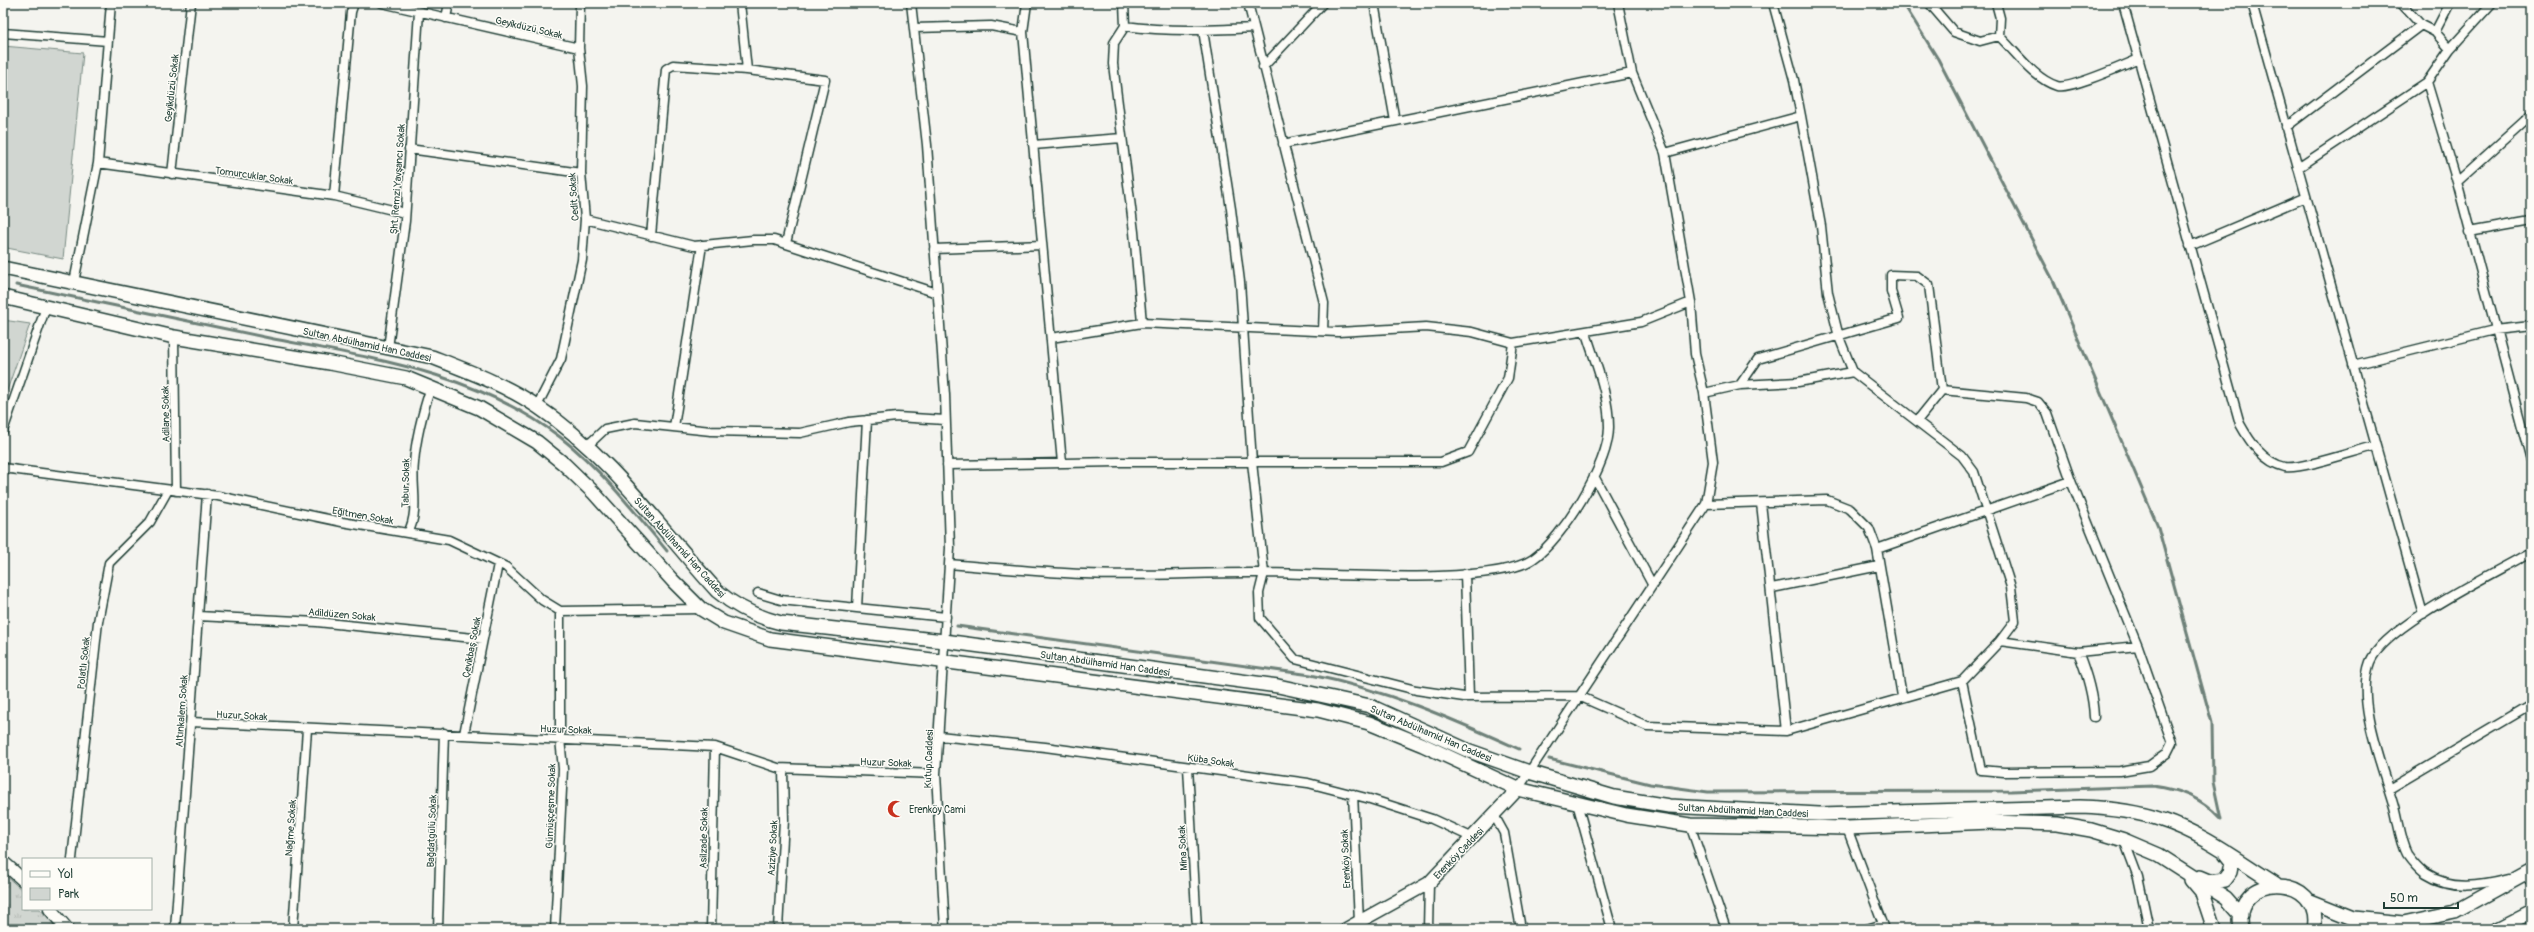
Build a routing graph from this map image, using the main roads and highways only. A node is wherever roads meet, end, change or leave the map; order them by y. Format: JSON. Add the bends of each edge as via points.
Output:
{"nodes":[{"id":1,"x":3,"y":258,"type":"edge"},
{"id":2,"x":3,"y":268,"type":"edge"},
{"id":3,"x":35,"y":274,"type":"junction"},
{"id":4,"x":3,"y":279,"type":"edge"},
{"id":5,"x":3,"y":291,"type":"edge"},
{"id":6,"x":3,"y":297,"type":"edge"},
{"id":7,"x":27,"y":302,"type":"junction"},
{"id":8,"x":3,"y":308,"type":"edge"},
{"id":9,"x":2224,"y":852,"type":"junction"},
{"id":10,"x":2184,"y":871,"type":"junction"},
{"id":11,"x":2528,"y":875,"type":"edge"},
{"id":12,"x":2276,"y":884,"type":"junction"},
{"id":13,"x":2308,"y":900,"type":"junction"},
{"id":14,"x":2531,"y":912,"type":"edge"},
{"id":15,"x":2376,"y":921,"type":"junction"},
{"id":16,"x":2240,"y":924,"type":"edge"},
{"id":17,"x":2214,"y":929,"type":"edge"},
{"id":18,"x":2314,"y":929,"type":"edge"},
{"id":19,"x":2353,"y":929,"type":"edge"},
{"id":20,"x":2498,"y":929,"type":"edge"}],
"edges":[{"from":1,"to":3,"type":"main road"},
{"from":2,"to":3,"type":"main road","name":"Sultan Abdülhamid Han Caddesi"},
{"from":3,"to":4,"type":"main road","via":[[12,274]]},
{"from":3,"to":9,"type":"main road","name":"Sultan Abdülhamid Han Caddesi","via":[[432,357],[463,369],[538,406],[587,446],[644,506],[717,591],[740,608],[760,618],[782,623],[944,641],[1278,686],[1370,706],[1467,750],[1529,772],[1614,797],[1669,806],[1819,814],[2080,807],[2111,809],[2162,820],[2197,835]]},
{"from":5,"to":7,"type":"main road","via":[[13,298]]},
{"from":6,"to":7,"type":"main road","name":"Sultan Abdülhamid Han Caddesi"},
{"from":7,"to":8,"type":"main road"},
{"from":7,"to":10,"type":"main road","name":"Sultan Abdülhamid Han Caddesi","via":[[174,337],[406,378],[479,408],[537,442],[564,464],[701,608],[724,623],[770,639],[1318,710],[1376,726],[1423,744],[1518,789],[1626,815],[1690,825],[1847,828],[1991,822],[2057,824],[2091,830],[2124,840],[2159,855]]},
{"from":9,"to":10,"type":"main road","via":[[2232,862],[2230,872],[2224,880],[2212,882]]},
{"from":9,"to":12,"type":"main road","name":"Sultan Abdülhamid Han Caddesi"},
{"from":10,"to":16,"type":"main road","name":"Sultan Abdülhamid Han Caddesi","via":[[2226,898]]},
{"from":10,"to":17,"type":"main road","via":[[2202,894]]},
{"from":11,"to":15,"type":"main road","via":[[2455,912],[2403,923]]},
{"from":12,"to":13,"type":"main road","name":"Sultan Abdülhamid Han Caddesi","via":[[2299,891]]},
{"from":12,"to":16,"type":"main road","via":[[2253,893],[2245,903]]},
{"from":13,"to":15,"type":"main road","via":[[2353,918]]},
{"from":13,"to":18,"type":"main road","via":[[2314,911]]},
{"from":14,"to":20,"type":"main road"},
{"from":15,"to":19,"type":"main road"}]}
